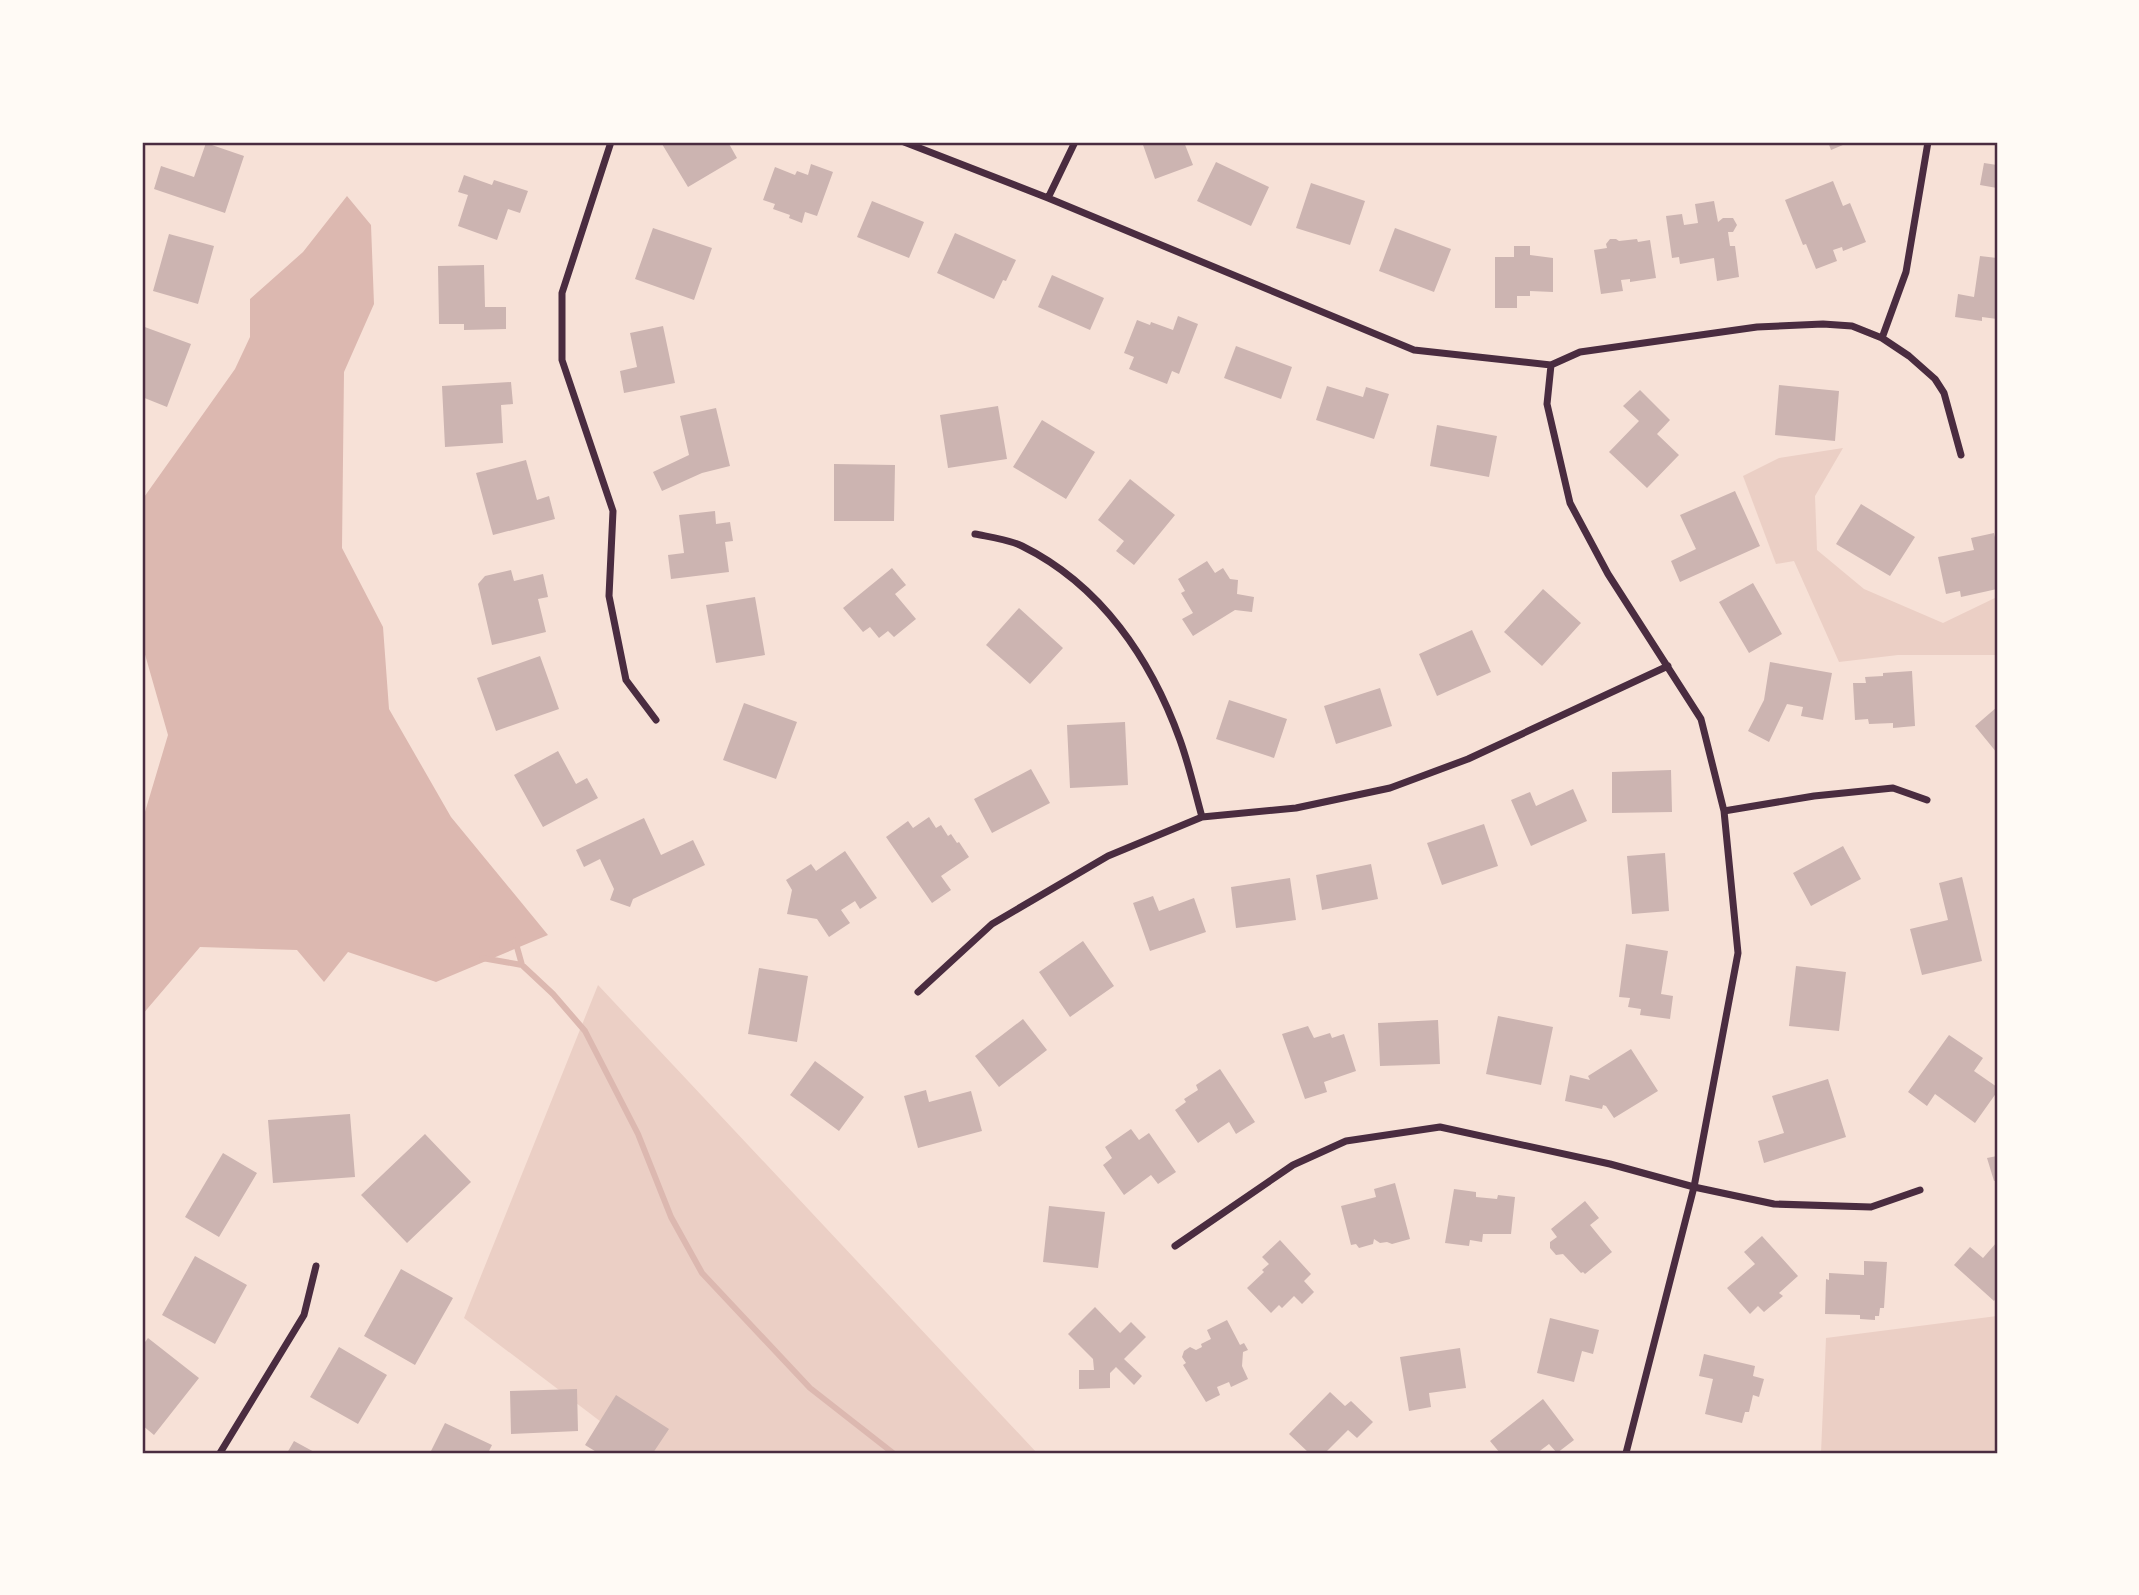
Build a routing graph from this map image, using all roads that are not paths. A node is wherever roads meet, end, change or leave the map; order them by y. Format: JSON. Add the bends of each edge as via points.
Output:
{"nodes":[{"id":1,"x":611,"y":142,"type":"edge"},
{"id":2,"x":904,"y":142,"type":"edge"},
{"id":3,"x":1075,"y":142,"type":"edge"},
{"id":4,"x":1928,"y":142,"type":"edge"},
{"id":5,"x":1048,"y":198,"type":"junction"},
{"id":6,"x":1882,"y":338,"type":"junction"},
{"id":7,"x":1551,"y":365,"type":"junction"},
{"id":8,"x":1961,"y":455,"type":"dead end"},
{"id":9,"x":975,"y":534,"type":"dead end"},
{"id":10,"x":1668,"y":666,"type":"junction"},
{"id":11,"x":656,"y":720,"type":"dead end"},
{"id":12,"x":1927,"y":800,"type":"dead end"},
{"id":13,"x":1724,"y":811,"type":"junction"},
{"id":14,"x":1202,"y":817,"type":"junction"},
{"id":15,"x":918,"y":992,"type":"dead end"},
{"id":16,"x":1694,"y":1187,"type":"junction"},
{"id":17,"x":1920,"y":1190,"type":"dead end"},
{"id":18,"x":1175,"y":1246,"type":"dead end"},
{"id":19,"x":316,"y":1266,"type":"dead end"},
{"id":20,"x":220,"y":1453,"type":"edge"},
{"id":21,"x":1626,"y":1453,"type":"edge"}],
"edges":[{"from":1,"to":11,"type":"street","via":[[562,293],[562,360],[613,511],[609,596],[625,680]]},
{"from":2,"to":5,"type":"street"},
{"from":3,"to":5,"type":"street"},
{"from":4,"to":6,"type":"street","via":[[1906,272]]},
{"from":5,"to":7,"type":"street","via":[[1414,350]]},
{"from":6,"to":7,"type":"street","via":[[1852,326],[1757,327],[1580,352]]},
{"from":6,"to":8,"type":"street","via":[[1935,379],[1944,393]]},
{"from":7,"to":10,"type":"street","via":[[1547,404],[1570,503],[1608,574]]},
{"from":9,"to":14,"type":"street","via":[[1020,544],[1070,576],[1117,621],[1157,685],[1181,741]]},
{"from":10,"to":13,"type":"street","via":[[1701,719]]},
{"from":10,"to":14,"type":"street","via":[[1468,759],[1390,788],[1296,808]]},
{"from":12,"to":13,"type":"street","via":[[1893,788]]},
{"from":13,"to":16,"type":"street","via":[[1738,953]]},
{"from":14,"to":15,"type":"street","via":[[1108,856],[992,924]]},
{"from":16,"to":17,"type":"street","via":[[1774,1204],[1871,1208]]},
{"from":16,"to":18,"type":"street","via":[[1440,1127],[1346,1140],[1293,1165]]},
{"from":16,"to":21,"type":"street"},
{"from":19,"to":20,"type":"street","via":[[303,1315]]}]}
